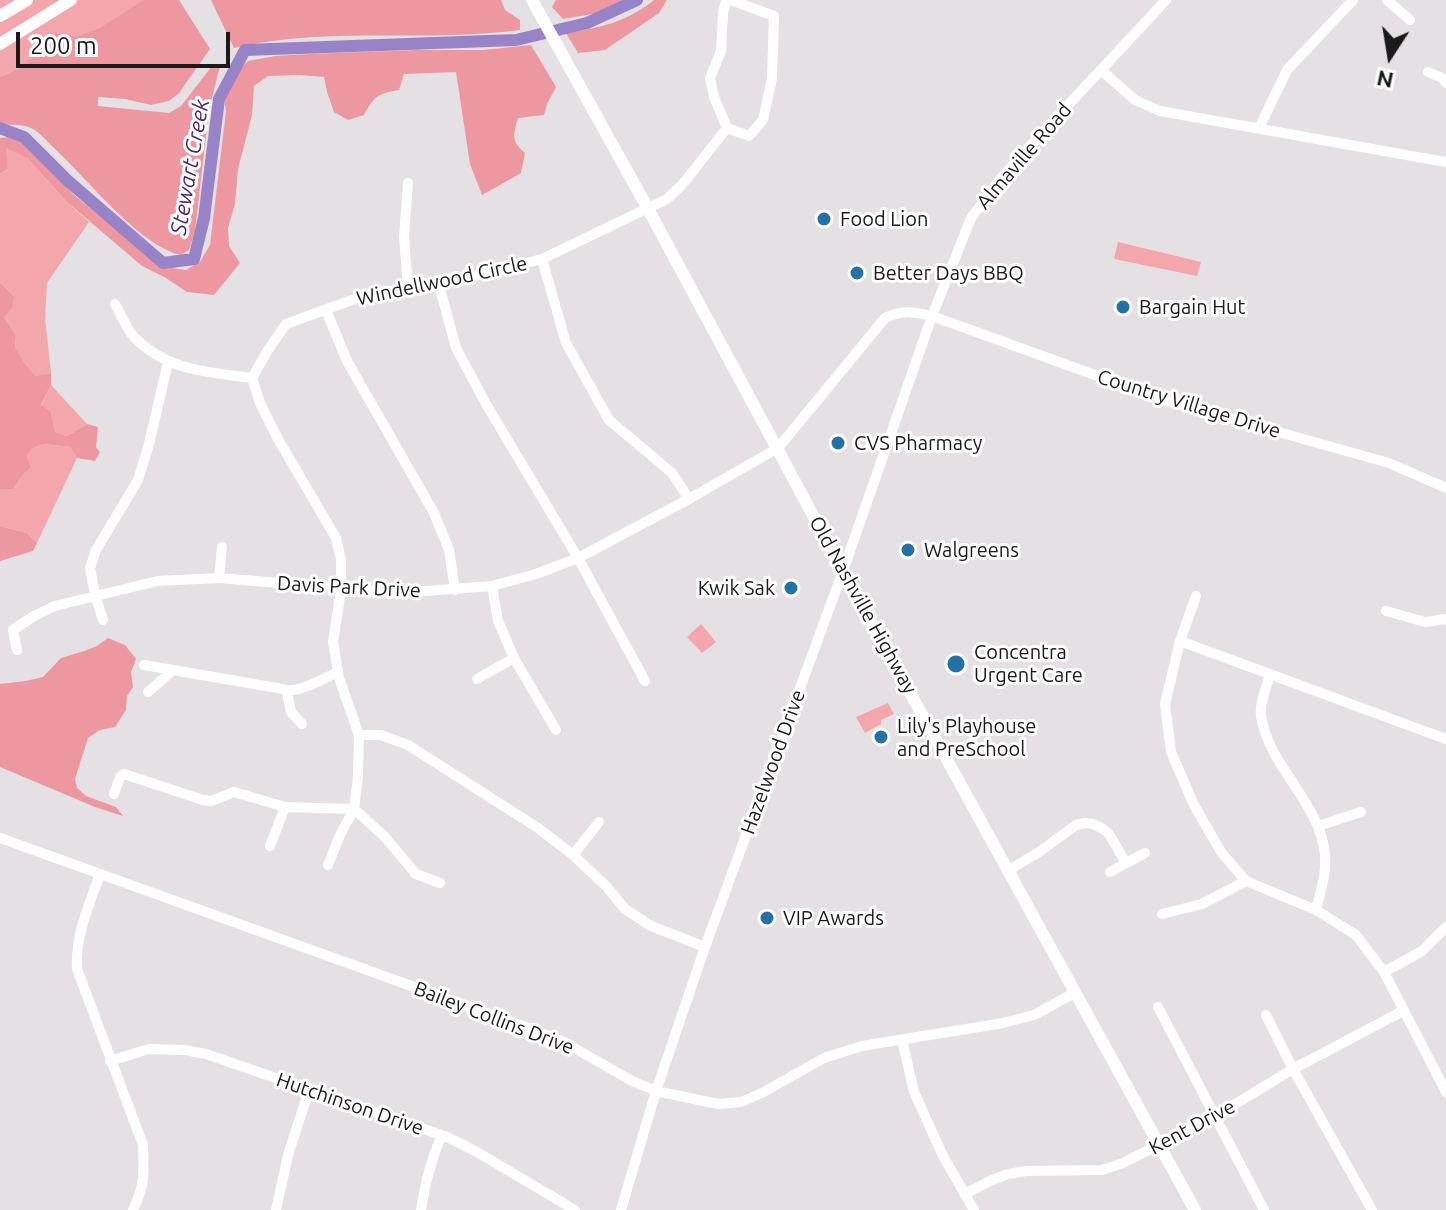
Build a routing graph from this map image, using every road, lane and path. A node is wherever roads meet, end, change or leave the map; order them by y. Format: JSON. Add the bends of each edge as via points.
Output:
{"nodes":[{"id":1,"x":27,"y":0,"type":"edge"},
{"id":2,"x":71,"y":0,"type":"edge"},
{"id":3,"x":729,"y":0,"type":"edge"},
{"id":4,"x":1166,"y":0,"type":"edge"},
{"id":5,"x":1353,"y":0,"type":"edge"},
{"id":6,"x":1387,"y":0,"type":"edge"},
{"id":7,"x":535,"y":5,"type":"edge"},
{"id":8,"x":0,"y":16,"type":"edge"},
{"id":9,"x":1410,"y":20,"type":"dead end"},
{"id":10,"x":0,"y":44,"type":"edge"},
{"id":11,"x":1101,"y":70,"type":"junction"},
{"id":12,"x":1428,"y":72,"type":"dead end"},
{"id":13,"x":1446,"y":83,"type":"edge"},
{"id":14,"x":727,"y":128,"type":"junction"},
{"id":15,"x":1259,"y":128,"type":"junction"},
{"id":16,"x":1446,"y":162,"type":"edge"},
{"id":17,"x":408,"y":183,"type":"dead end"},
{"id":18,"x":647,"y":207,"type":"junction"},
{"id":19,"x":542,"y":259,"type":"junction"},
{"id":20,"x":439,"y":285,"type":"junction"},
{"id":21,"x":408,"y":288,"type":"junction"},
{"id":22,"x":115,"y":304,"type":"dead end"},
{"id":23,"x":326,"y":310,"type":"junction"},
{"id":24,"x":932,"y":316,"type":"junction"},
{"id":25,"x":168,"y":362,"type":"junction"},
{"id":26,"x":252,"y":378,"type":"junction"},
{"id":27,"x":778,"y":448,"type":"junction"},
{"id":28,"x":1446,"y":488,"type":"edge"},
{"id":29,"x":689,"y":499,"type":"junction"},
{"id":30,"x":222,"y":547,"type":"dead end"},
{"id":31,"x":578,"y":558,"type":"junction"},
{"id":32,"x":843,"y":571,"type":"junction"},
{"id":33,"x":219,"y":578,"type":"junction"},
{"id":34,"x":492,"y":586,"type":"junction"},
{"id":35,"x":341,"y":590,"type":"junction"},
{"id":36,"x":455,"y":590,"type":"junction"},
{"id":37,"x":95,"y":595,"type":"junction"},
{"id":38,"x":1196,"y":596,"type":"dead end"},
{"id":39,"x":1386,"y":611,"type":"dead end"},
{"id":40,"x":1446,"y":619,"type":"edge"},
{"id":41,"x":103,"y":620,"type":"dead end"},
{"id":42,"x":1180,"y":641,"type":"junction"},
{"id":43,"x":17,"y":650,"type":"dead end"},
{"id":44,"x":514,"y":658,"type":"junction"},
{"id":45,"x":144,"y":665,"type":"dead end"},
{"id":46,"x":173,"y":670,"type":"junction"},
{"id":47,"x":338,"y":672,"type":"junction"},
{"id":48,"x":1270,"y":674,"type":"junction"},
{"id":49,"x":477,"y":679,"type":"dead end"},
{"id":50,"x":645,"y":681,"type":"dead end"},
{"id":51,"x":148,"y":692,"type":"dead end"},
{"id":52,"x":287,"y":692,"type":"junction"},
{"id":53,"x":302,"y":724,"type":"dead end"},
{"id":54,"x":556,"y":730,"type":"dead end"},
{"id":55,"x":359,"y":735,"type":"junction"},
{"id":56,"x":1446,"y":739,"type":"edge"},
{"id":57,"x":114,"y":794,"type":"dead end"},
{"id":58,"x":285,"y":807,"type":"junction"},
{"id":59,"x":354,"y":809,"type":"junction"},
{"id":60,"x":1361,"y":812,"type":"dead end"},
{"id":61,"x":599,"y":822,"type":"dead end"},
{"id":62,"x":1318,"y":826,"type":"junction"},
{"id":63,"x":0,"y":838,"type":"edge"},
{"id":64,"x":270,"y":846,"type":"dead end"},
{"id":65,"x":1145,"y":853,"type":"dead end"},
{"id":66,"x":573,"y":855,"type":"junction"},
{"id":67,"x":1126,"y":863,"type":"junction"},
{"id":68,"x":328,"y":865,"type":"dead end"},
{"id":69,"x":1009,"y":870,"type":"junction"},
{"id":70,"x":1110,"y":872,"type":"dead end"},
{"id":71,"x":100,"y":874,"type":"junction"},
{"id":72,"x":1246,"y":881,"type":"junction"},
{"id":73,"x":440,"y":883,"type":"dead end"},
{"id":74,"x":1316,"y":910,"type":"junction"},
{"id":75,"x":1162,"y":914,"type":"dead end"},
{"id":76,"x":1446,"y":927,"type":"edge"},
{"id":77,"x":705,"y":947,"type":"junction"},
{"id":78,"x":1384,"y":972,"type":"junction"},
{"id":79,"x":1076,"y":992,"type":"junction"},
{"id":80,"x":1158,"y":1007,"type":"dead end"},
{"id":81,"x":1403,"y":1011,"type":"junction"},
{"id":82,"x":1266,"y":1015,"type":"dead end"},
{"id":83,"x":902,"y":1040,"type":"junction"},
{"id":84,"x":110,"y":1061,"type":"junction"},
{"id":85,"x":1293,"y":1069,"type":"junction"},
{"id":86,"x":1445,"y":1086,"type":"edge"},
{"id":87,"x":309,"y":1090,"type":"junction"},
{"id":88,"x":656,"y":1091,"type":"junction"},
{"id":89,"x":1214,"y":1117,"type":"junction"},
{"id":90,"x":442,"y":1135,"type":"junction"},
{"id":91,"x":1159,"y":1143,"type":"junction"},
{"id":92,"x":965,"y":1194,"type":"junction"},
{"id":93,"x":133,"y":1210,"type":"edge"},
{"id":94,"x":276,"y":1210,"type":"edge"},
{"id":95,"x":421,"y":1210,"type":"edge"},
{"id":96,"x":575,"y":1210,"type":"edge"},
{"id":97,"x":621,"y":1210,"type":"edge"},
{"id":98,"x":974,"y":1210,"type":"edge"},
{"id":99,"x":1195,"y":1210,"type":"edge"},
{"id":100,"x":1264,"y":1210,"type":"edge"},
{"id":101,"x":1372,"y":1210,"type":"edge"}],
"edges":[{"from":1,"to":8,"type":"main road"},
{"from":2,"to":10,"type":"main road"},
{"from":3,"to":14,"type":"street","via":[[721,51],[710,78]]},
{"from":3,"to":14,"type":"street","via":[[774,16],[772,78],[763,120],[749,136]]},
{"from":4,"to":11,"type":"street","name":"Almaville Road"},
{"from":5,"to":15,"type":"street","via":[[1287,70]]},
{"from":6,"to":9,"type":"street"},
{"from":7,"to":18,"type":"main road","name":"Old Nashville Highway"},
{"from":11,"to":15,"type":"street","via":[[1135,100],[1160,111]]},
{"from":11,"to":24,"type":"street","name":"Almaville Road","via":[[971,218]]},
{"from":12,"to":13,"type":"street"},
{"from":14,"to":18,"type":"street","name":"Windellwood Circle","via":[[682,185]]},
{"from":15,"to":16,"type":"street"},
{"from":17,"to":21,"type":"street"},
{"from":18,"to":19,"type":"street","name":"Windellwood Circle"},
{"from":18,"to":27,"type":"main road","name":"Old Nashville Highway"},
{"from":19,"to":20,"type":"street","name":"Windellwood Circle"},
{"from":19,"to":29,"type":"street","via":[[566,343],[609,420],[672,473]]},
{"from":20,"to":21,"type":"street","name":"Windellwood Circle"},
{"from":20,"to":31,"type":"street","via":[[456,348]]},
{"from":21,"to":23,"type":"street","name":"Windellwood Circle"},
{"from":22,"to":25,"type":"street","via":[[133,336]]},
{"from":23,"to":26,"type":"street","name":"Windellwood Circle","via":[[286,324]]},
{"from":23,"to":36,"type":"street","via":[[347,361],[434,513],[449,550]]},
{"from":24,"to":27,"type":"street","via":[[898,312],[885,318]]},
{"from":24,"to":28,"type":"street","name":"Country Village Drive","via":[[1164,400],[1389,463]]},
{"from":24,"to":32,"type":"street","name":"Hazelwood Drive"},
{"from":25,"to":26,"type":"street"},
{"from":25,"to":37,"type":"street","via":[[138,480],[90,568]]},
{"from":26,"to":35,"type":"street","via":[[278,439],[336,538]]},
{"from":27,"to":29,"type":"street","name":"Davis Park Drive"},
{"from":27,"to":32,"type":"main road","name":"Old Nashville Highway"},
{"from":29,"to":31,"type":"street","name":"Davis Park Drive"},
{"from":30,"to":33,"type":"street"},
{"from":31,"to":34,"type":"street","name":"Davis Park Drive"},
{"from":31,"to":50,"type":"street"},
{"from":32,"to":69,"type":"main road","name":"Old Nashville Highway"},
{"from":32,"to":77,"type":"street","name":"Hazelwood Drive"},
{"from":33,"to":35,"type":"street","name":"Davis Park Drive"},
{"from":33,"to":37,"type":"street","name":"Davis Park Drive","via":[[157,581]]},
{"from":34,"to":36,"type":"street","name":"Davis Park Drive"},
{"from":34,"to":44,"type":"street","via":[[498,621]]},
{"from":35,"to":36,"type":"street","name":"Davis Park Drive"},
{"from":35,"to":47,"type":"street","via":[[333,642]]},
{"from":37,"to":41,"type":"street"},
{"from":37,"to":43,"type":"street","name":"Davis Park Drive","via":[[55,606],[13,630]]},
{"from":38,"to":42,"type":"street"},
{"from":39,"to":40,"type":"street","via":[[1425,622]]},
{"from":42,"to":48,"type":"street"},
{"from":42,"to":72,"type":"street","via":[[1165,704],[1171,752],[1221,852]]},
{"from":44,"to":49,"type":"street"},
{"from":44,"to":54,"type":"street"},
{"from":45,"to":46,"type":"street"},
{"from":46,"to":51,"type":"street"},
{"from":46,"to":52,"type":"street"},
{"from":47,"to":52,"type":"street"},
{"from":47,"to":55,"type":"street"},
{"from":48,"to":56,"type":"street"},
{"from":48,"to":62,"type":"street","via":[[1261,713],[1269,743]]},
{"from":52,"to":53,"type":"street","via":[[291,712]]},
{"from":55,"to":59,"type":"street"},
{"from":55,"to":66,"type":"street","via":[[381,735],[408,745]]},
{"from":57,"to":58,"type":"street","via":[[124,774],[203,800],[234,792]]},
{"from":58,"to":59,"type":"street"},
{"from":58,"to":64,"type":"street"},
{"from":59,"to":68,"type":"street"},
{"from":59,"to":73,"type":"street","via":[[416,874]]},
{"from":60,"to":62,"type":"street"},
{"from":61,"to":66,"type":"street"},
{"from":62,"to":74,"type":"street","via":[[1325,856]]},
{"from":63,"to":71,"type":"street","name":"Bailey Collins Drive"},
{"from":65,"to":67,"type":"street"},
{"from":66,"to":77,"type":"street","via":[[625,909],[651,926]]},
{"from":67,"to":69,"type":"street","via":[[1109,834],[1085,823]]},
{"from":67,"to":70,"type":"street"},
{"from":69,"to":79,"type":"main road","name":"Old Nashville Highway"},
{"from":71,"to":84,"type":"street","via":[[76,952],[77,969]]},
{"from":71,"to":88,"type":"street","name":"Bailey Collins Drive","via":[[562,1041]]},
{"from":72,"to":74,"type":"street"},
{"from":72,"to":75,"type":"street","via":[[1202,904]]},
{"from":74,"to":78,"type":"street","via":[[1356,935]]},
{"from":76,"to":78,"type":"street","via":[[1422,951]]},
{"from":77,"to":88,"type":"street","name":"Hazelwood Drive"},
{"from":78,"to":81,"type":"street"},
{"from":79,"to":83,"type":"street","name":"Bailey Collins Drive","via":[[1034,1015]]},
{"from":79,"to":91,"type":"main road","name":"Old Nashville Highway"},
{"from":80,"to":89,"type":"street"},
{"from":81,"to":85,"type":"street","name":"Kent Drive"},
{"from":81,"to":86,"type":"street"},
{"from":82,"to":85,"type":"street"},
{"from":83,"to":88,"type":"street","name":"Bailey Collins Drive","via":[[843,1051],[741,1102],[718,1104]]},
{"from":83,"to":92,"type":"street","via":[[914,1092]]},
{"from":84,"to":87,"type":"street","name":"Hutchinson Drive","via":[[149,1049],[185,1050]]},
{"from":84,"to":93,"type":"street","via":[[143,1145],[142,1190]]},
{"from":85,"to":89,"type":"street","name":"Kent Drive"},
{"from":85,"to":101,"type":"street"},
{"from":87,"to":90,"type":"street","name":"Hutchinson Drive"},
{"from":87,"to":94,"type":"street"},
{"from":88,"to":97,"type":"street","name":"Hazelwood Drive"},
{"from":89,"to":91,"type":"street","name":"Kent Drive"},
{"from":89,"to":100,"type":"street"},
{"from":90,"to":95,"type":"street"},
{"from":90,"to":96,"type":"street","name":"Hutchinson Drive"},
{"from":91,"to":92,"type":"street","name":"Kent Drive","via":[[1102,1170],[1008,1174]]},
{"from":91,"to":99,"type":"main road","name":"Old Nashville Highway"},
{"from":92,"to":98,"type":"street"}]}
